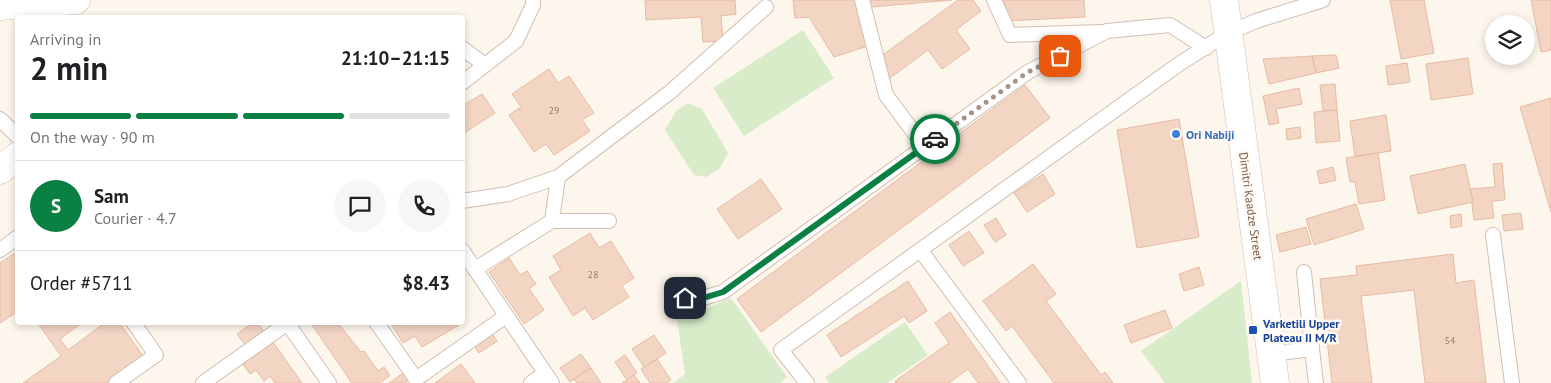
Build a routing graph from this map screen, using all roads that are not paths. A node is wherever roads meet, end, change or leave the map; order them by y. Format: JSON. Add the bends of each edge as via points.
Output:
{"nodes":[{"id":1,"x":533,"y":0,"type":"edge"},
{"id":2,"x":862,"y":0,"type":"edge"},
{"id":3,"x":994,"y":0,"type":"edge"},
{"id":4,"x":1224,"y":0,"type":"edge"},
{"id":5,"x":1324,"y":0,"type":"edge"},
{"id":6,"x":0,"y":6,"type":"edge"},
{"id":7,"x":70,"y":6,"type":"edge"},
{"id":8,"x":766,"y":7,"type":"dead end"},
{"id":9,"x":1107,"y":31,"type":"junction"},
{"id":10,"x":1228,"y":33,"type":"junction"},
{"id":11,"x":1206,"y":48,"type":"junction"},
{"id":12,"x":465,"y":50,"type":"edge"},
{"id":13,"x":485,"y":65,"type":"junction"},
{"id":14,"x":465,"y":81,"type":"edge"},
{"id":15,"x":0,"y":119,"type":"edge"},
{"id":16,"x":15,"y":134,"type":"edge"},
{"id":17,"x":924,"y":146,"type":"junction"},
{"id":18,"x":15,"y":158,"type":"edge"},
{"id":19,"x":0,"y":170,"type":"edge"},
{"id":20,"x":558,"y":176,"type":"junction"},
{"id":21,"x":465,"y":201,"type":"edge"},
{"id":22,"x":552,"y":221,"type":"junction"},
{"id":23,"x":609,"y":221,"type":"dead end"},
{"id":24,"x":1493,"y":235,"type":"dead end"},
{"id":25,"x":15,"y":239,"type":"edge"},
{"id":26,"x":0,"y":250,"type":"edge"},
{"id":27,"x":921,"y":251,"type":"junction"},
{"id":28,"x":465,"y":254,"type":"edge"},
{"id":29,"x":475,"y":269,"type":"junction"},
{"id":30,"x":1304,"y":272,"type":"dead end"},
{"id":31,"x":685,"y":298,"type":"dead end"},
{"id":32,"x":506,"y":316,"type":"junction"},
{"id":33,"x":135,"y":325,"type":"edge"},
{"id":34,"x":285,"y":325,"type":"edge"},
{"id":35,"x":289,"y":325,"type":"edge"},
{"id":36,"x":378,"y":325,"type":"edge"},
{"id":37,"x":1312,"y":349,"type":"junction"},
{"id":38,"x":1271,"y":354,"type":"junction"},
{"id":39,"x":548,"y":378,"type":"edge"},
{"id":40,"x":116,"y":383,"type":"edge"},
{"id":41,"x":203,"y":383,"type":"edge"},
{"id":42,"x":329,"y":383,"type":"edge"},
{"id":43,"x":530,"y":383,"type":"edge"},
{"id":44,"x":807,"y":383,"type":"edge"},
{"id":45,"x":1019,"y":383,"type":"edge"},
{"id":46,"x":1275,"y":383,"type":"edge"},
{"id":47,"x":1316,"y":383,"type":"edge"},
{"id":48,"x":1512,"y":383,"type":"edge"}],
"edges":[{"from":1,"to":13,"type":"lane","via":[[516,42]]},
{"from":2,"to":17,"type":"lane","via":[[886,95]]},
{"from":3,"to":9,"type":"lane","via":[[1010,35]]},
{"from":4,"to":10,"type":"street","name":"Dimitri Kaadze Street"},
{"from":5,"to":10,"type":"lane"},
{"from":6,"to":7,"type":"street"},
{"from":8,"to":20,"type":"lane","via":[[670,93]]},
{"from":9,"to":11,"type":"lane","via":[[1170,25]]},
{"from":9,"to":17,"type":"lane","via":[[1028,72]]},
{"from":10,"to":11,"type":"lane"},
{"from":10,"to":38,"type":"street","name":"Dimitri Kaadze Street"},
{"from":11,"to":27,"type":"lane","via":[[1178,64]]},
{"from":12,"to":13,"type":"lane"},
{"from":13,"to":14,"type":"lane"},
{"from":15,"to":16,"type":"lane"},
{"from":17,"to":31,"type":"lane","via":[[723,292],[700,299]]},
{"from":18,"to":19,"type":"street"},
{"from":20,"to":21,"type":"lane","via":[[508,194]]},
{"from":20,"to":22,"type":"lane"},
{"from":22,"to":23,"type":"lane"},
{"from":22,"to":29,"type":"lane"},
{"from":24,"to":48,"type":"lane"},
{"from":25,"to":26,"type":"lane"},
{"from":27,"to":44,"type":"lane","via":[[781,350]]},
{"from":27,"to":45,"type":"lane"},
{"from":28,"to":29,"type":"lane"},
{"from":29,"to":32,"type":"lane"},
{"from":30,"to":37,"type":"lane"},
{"from":32,"to":36,"type":"lane","via":[[416,379]]},
{"from":32,"to":39,"type":"lane"},
{"from":33,"to":40,"type":"lane","via":[[156,355]]},
{"from":34,"to":41,"type":"lane"},
{"from":35,"to":42,"type":"lane"},
{"from":37,"to":38,"type":"lane"},
{"from":37,"to":47,"type":"lane"},
{"from":38,"to":46,"type":"street","name":"Dimitri Kaadze Street"},
{"from":39,"to":43,"type":"lane"}]}
